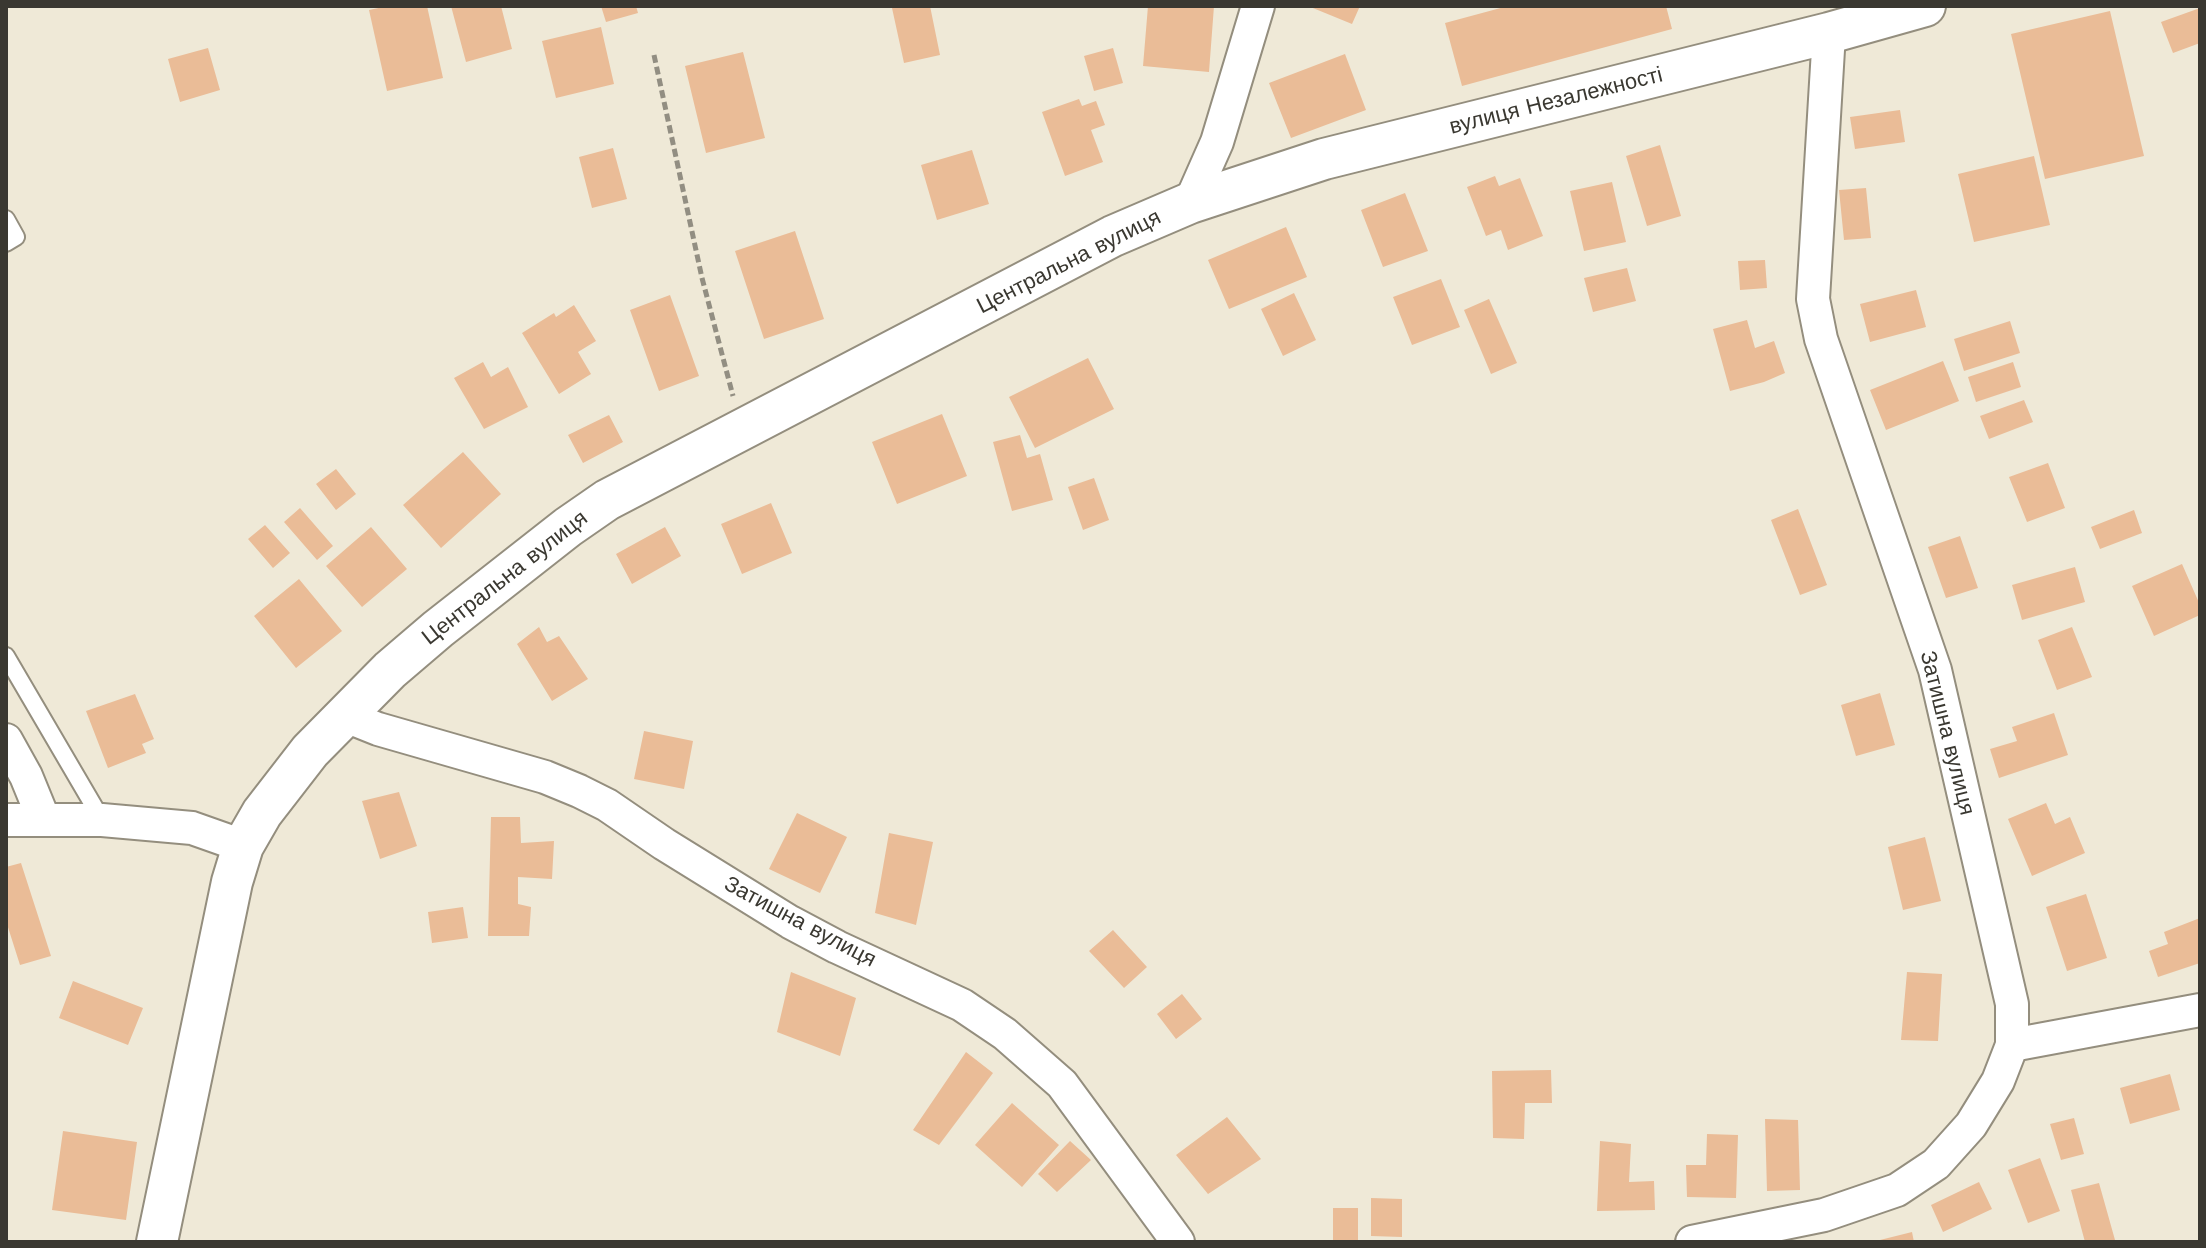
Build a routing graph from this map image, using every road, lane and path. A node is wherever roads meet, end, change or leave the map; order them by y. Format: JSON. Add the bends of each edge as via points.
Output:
{"nodes":[{"id":1,"x":1258,"y":6,"type":"edge"},
{"id":2,"x":1925,"y":6,"type":"edge"},
{"id":3,"x":1829,"y":33,"type":"junction"},
{"id":4,"x":654,"y":55,"type":"dead end"},
{"id":5,"x":1190,"y":203,"type":"junction"},
{"id":6,"x":6,"y":219,"type":"edge"},
{"id":7,"x":6,"y":243,"type":"edge"},
{"id":8,"x":742,"y":431,"type":"junction"},
{"id":9,"x":6,"y":656,"type":"edge"},
{"id":10,"x":343,"y":715,"type":"junction"},
{"id":11,"x":6,"y":740,"type":"edge"},
{"id":12,"x":6,"y":820,"type":"edge"},
{"id":13,"x":44,"y":820,"type":"junction"},
{"id":14,"x":102,"y":820,"type":"junction"},
{"id":15,"x":243,"y":846,"type":"junction"},
{"id":16,"x":2200,"y":1010,"type":"edge"},
{"id":17,"x":2012,"y":1045,"type":"junction"},
{"id":18,"x":157,"y":1242,"type":"edge"},
{"id":19,"x":1178,"y":1242,"type":"edge"},
{"id":20,"x":1692,"y":1242,"type":"edge"}],
"edges":[{"from":1,"to":5,"type":"street","via":[[1217,142]]},
{"from":2,"to":3,"type":"street","name":"вулиця Незалежності"},
{"from":3,"to":5,"type":"street","name":"вулиця Незалежності","via":[[1324,159]]},
{"from":3,"to":17,"type":"street","name":"Затишна вулиця","via":[[1813,299],[1821,339],[1935,670],[2012,1004]]},
{"from":4,"to":8,"type":"path","via":[[702,278]]},
{"from":5,"to":8,"type":"street","name":"Центральна вулиця","via":[[1113,236]]},
{"from":6,"to":7,"type":"lane","via":[[16,237]]},
{"from":8,"to":10,"type":"street","name":"Центральна вулиця","via":[[607,500],[568,527],[438,629]]},
{"from":9,"to":14,"type":"lane"},
{"from":10,"to":15,"type":"street","name":"Центральна вулиця","via":[[286,780]]},
{"from":10,"to":19,"type":"street","name":"Затишна вулиця","via":[[579,791],[790,922],[962,1005],[1062,1084]]},
{"from":11,"to":13,"type":"street"},
{"from":12,"to":13,"type":"street"},
{"from":13,"to":14,"type":"street"},
{"from":14,"to":15,"type":"street","via":[[192,828]]},
{"from":15,"to":18,"type":"street","name":"Центральна вулиця"},
{"from":16,"to":17,"type":"street"},
{"from":17,"to":20,"type":"street","name":"Затишна вулиця","via":[[1971,1125],[1936,1164],[1897,1190],[1824,1215]]}]}
